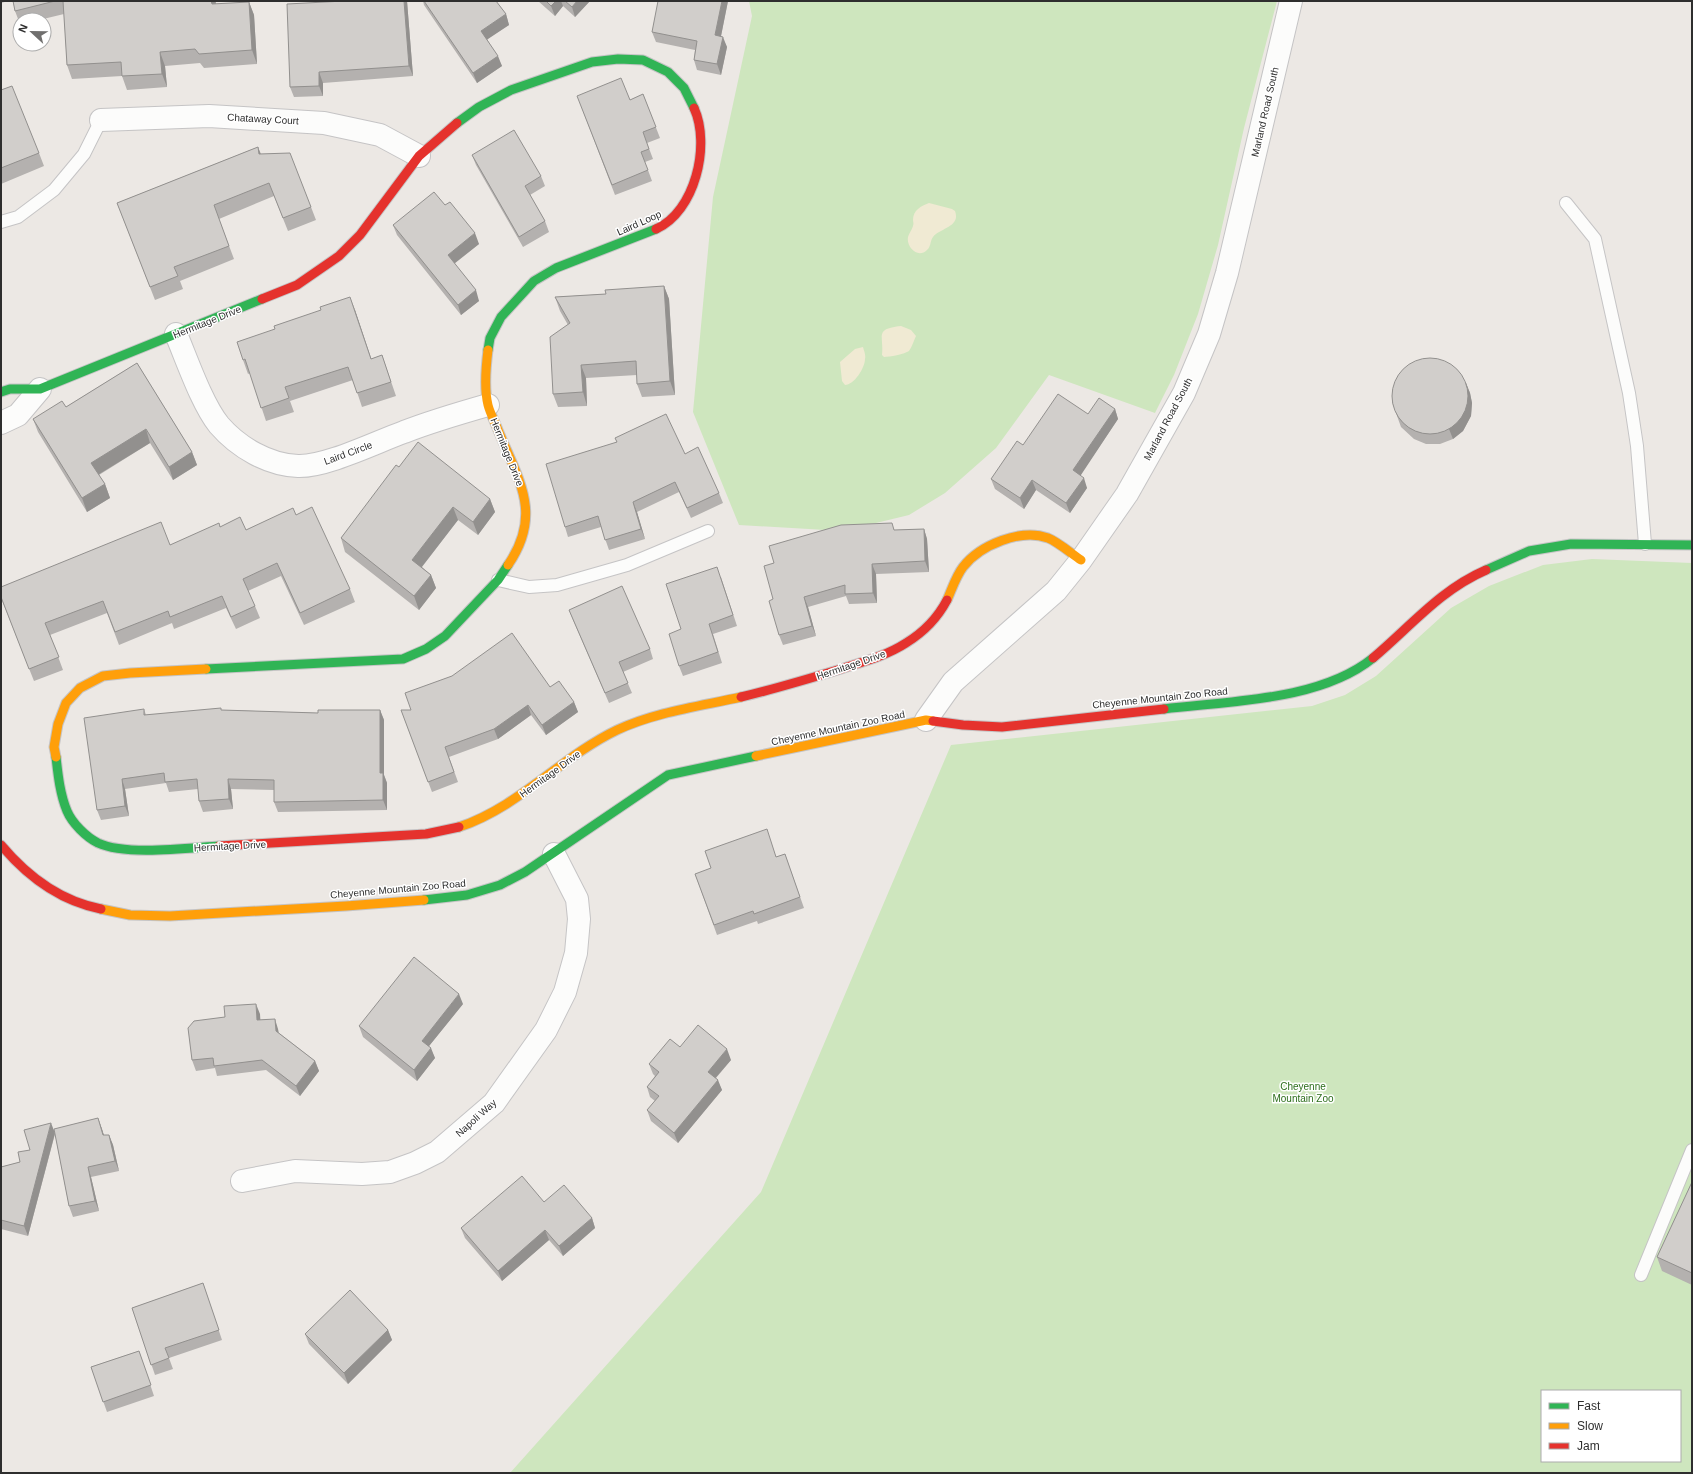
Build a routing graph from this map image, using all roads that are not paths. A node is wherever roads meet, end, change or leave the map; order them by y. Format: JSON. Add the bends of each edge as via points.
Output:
{"nodes":[{"id":1,"x":1291,"y":1,"type":"edge"},
{"id":2,"x":100,"y":120,"type":"joint"},
{"id":3,"x":419,"y":156,"type":"junction"},
{"id":4,"x":1566,"y":203,"type":"dead end"},
{"id":5,"x":1,"y":222,"type":"edge"},
{"id":6,"x":176,"y":334,"type":"junction"},
{"id":7,"x":40,"y":389,"type":"junction"},
{"id":8,"x":1,"y":392,"type":"edge"},
{"id":9,"x":488,"y":404,"type":"junction"},
{"id":10,"x":1,"y":423,"type":"edge"},
{"id":11,"x":708,"y":531,"type":"dead end"},
{"id":12,"x":1645,"y":544,"type":"junction"},
{"id":13,"x":1692,"y":545,"type":"edge"},
{"id":14,"x":1081,"y":560,"type":"junction"},
{"id":15,"x":498,"y":580,"type":"junction"},
{"id":16,"x":926,"y":720,"type":"junction"},
{"id":17,"x":1,"y":845,"type":"edge"},
{"id":18,"x":554,"y":854,"type":"junction"},
{"id":19,"x":1692,"y":1150,"type":"edge"},
{"id":20,"x":242,"y":1181,"type":"dead end"},
{"id":21,"x":1641,"y":1275,"type":"dead end"}],
"edges":[{"from":1,"to":14,"type":"street","name":"Marland Road South","via":[[1227,273],[1209,334],[1184,392],[1157,443],[1127,494]]},
{"from":2,"to":3,"type":"street","name":"Chataway Court","via":[[209,116],[324,123],[380,135]]},
{"from":2,"to":5,"type":"lane","via":[[84,154],[54,190],[18,217]]},
{"from":3,"to":6,"type":"street","name":"Hermitage Drive","via":[[360,235],[319,271],[297,285]]},
{"from":3,"to":9,"type":"street","name":"Laird Loop","via":[[479,107],[511,90],[592,62],[643,60],[668,72],[684,88],[696,113],[700,137],[699,163],[693,187],[683,207],[667,224],[556,268],[534,281],[501,317],[490,338],[486,366]]},
{"from":4,"to":12,"type":"lane","via":[[1594,239],[1596,247],[1630,394]]},
{"from":6,"to":7,"type":"street","name":"Hermitage Drive"},
{"from":6,"to":9,"type":"street","name":"Laird Circle","via":[[218,424],[234,440],[253,453],[275,462],[298,466],[326,462],[419,426]]},
{"from":7,"to":8,"type":"street","name":"Hermitage Drive","via":[[10,389]]},
{"from":7,"to":10,"type":"street","name":"Hermitage Drive","via":[[18,415]]},
{"from":9,"to":15,"type":"street","name":"Hermitage Drive","via":[[524,494],[527,516],[524,534],[515,555]]},
{"from":11,"to":15,"type":"lane","via":[[627,565],[557,585],[530,587]]},
{"from":12,"to":13,"type":"street","name":"Cheyenne Mountain Zoo Road"},
{"from":12,"to":16,"type":"street","name":"Cheyenne Mountain Zoo Road","via":[[1571,544],[1529,551],[1468,578],[1431,604],[1365,664],[1339,678],[1309,689],[1284,695],[1002,727]]},
{"from":14,"to":15,"type":"street","name":"Hermitage Drive","via":[[1048,538],[1026,535],[1004,539],[982,549],[963,567],[939,615],[905,644],[874,658],[776,690],[645,719],[617,730],[503,807],[477,821],[453,829],[426,834],[151,850],[122,849],[98,843],[79,829],[67,812],[54,747],[58,724],[66,704],[80,688],[103,676],[130,672],[403,659],[426,649],[445,636]]},
{"from":14,"to":16,"type":"street","name":"Marland Road South","via":[[1056,591],[953,682]]},
{"from":16,"to":18,"type":"street","name":"Cheyenne Mountain Zoo Road","via":[[668,775]]},
{"from":17,"to":18,"type":"street","name":"Cheyenne Mountain Zoo Road","via":[[15,862],[37,881],[65,897],[96,908],[130,915],[170,916],[346,906],[467,895],[500,885]]},
{"from":18,"to":20,"type":"street","name":"Napoli Way","via":[[577,899],[579,919],[576,953],[565,992],[546,1030],[494,1103],[436,1152],[390,1172],[362,1174],[295,1171]]},
{"from":19,"to":21,"type":"lane"}]}
